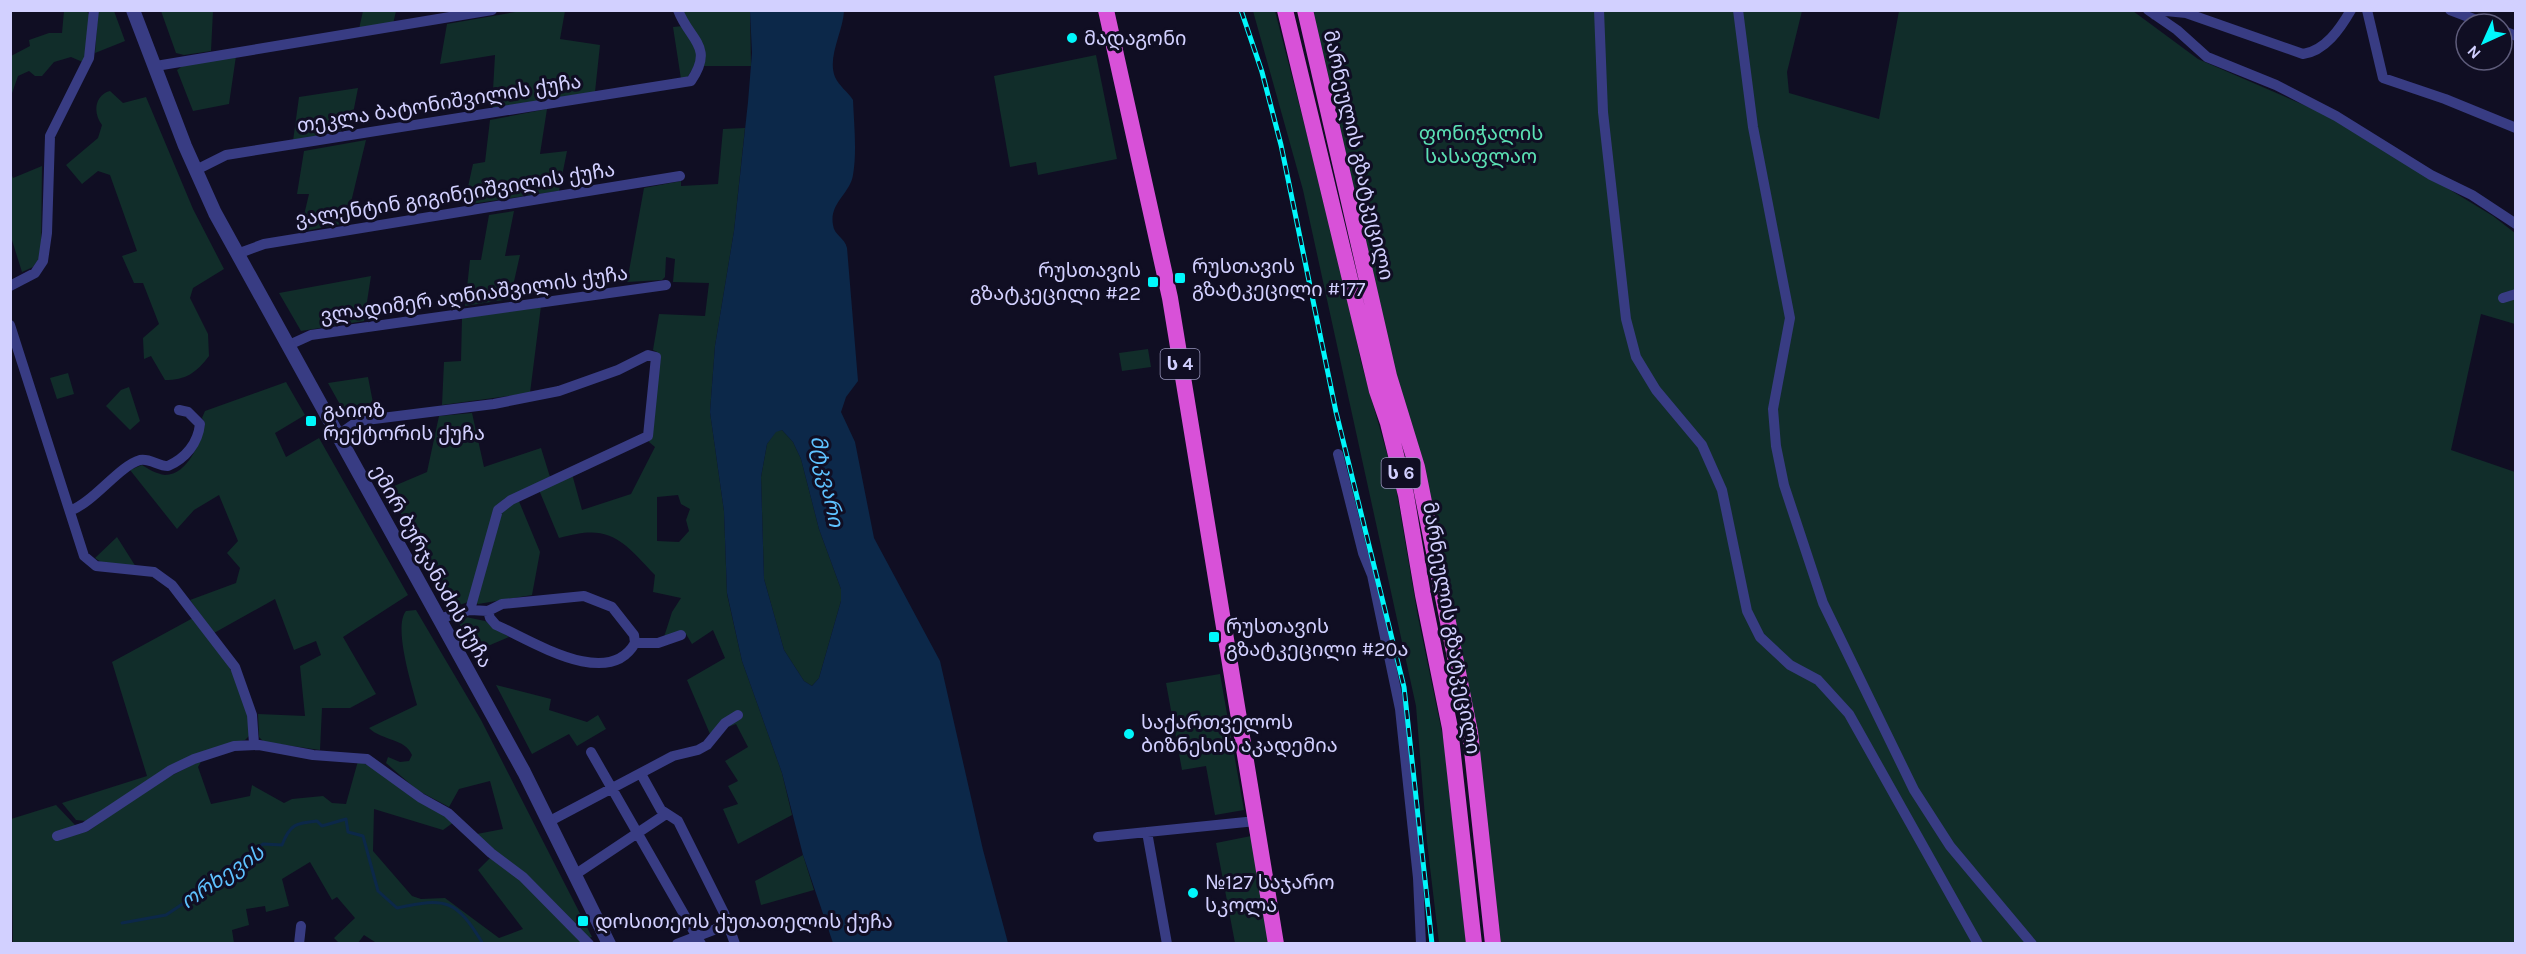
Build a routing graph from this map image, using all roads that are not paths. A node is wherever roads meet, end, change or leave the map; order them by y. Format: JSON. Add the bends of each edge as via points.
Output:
{"nodes":[{"id":1,"x":94,"y":10,"type":"edge"},
{"id":2,"x":133,"y":10,"type":"edge"},
{"id":3,"x":492,"y":10,"type":"edge"},
{"id":4,"x":678,"y":10,"type":"edge"},
{"id":5,"x":1106,"y":10,"type":"edge"},
{"id":6,"x":1285,"y":10,"type":"edge"},
{"id":7,"x":1305,"y":10,"type":"edge"},
{"id":8,"x":1599,"y":10,"type":"edge"},
{"id":9,"x":1738,"y":10,"type":"edge"},
{"id":10,"x":2351,"y":10,"type":"edge"},
{"id":11,"x":2367,"y":10,"type":"edge"},
{"id":12,"x":2151,"y":13,"type":"edge"},
{"id":13,"x":156,"y":66,"type":"junction"},
{"id":14,"x":2516,"y":128,"type":"edge"},
{"id":15,"x":196,"y":170,"type":"junction"},
{"id":16,"x":680,"y":176,"type":"dead end"},
{"id":17,"x":2516,"y":224,"type":"edge"},
{"id":18,"x":237,"y":254,"type":"junction"},
{"id":19,"x":666,"y":285,"type":"dead end"},
{"id":20,"x":10,"y":286,"type":"edge"},
{"id":21,"x":2516,"y":294,"type":"edge"},
{"id":22,"x":2503,"y":298,"type":"dead end"},
{"id":23,"x":10,"y":325,"type":"edge"},
{"id":24,"x":289,"y":345,"type":"junction"},
{"id":25,"x":179,"y":410,"type":"dead end"},
{"id":26,"x":338,"y":435,"type":"junction"},
{"id":27,"x":1338,"y":454,"type":"dead end"},
{"id":28,"x":70,"y":511,"type":"junction"},
{"id":29,"x":470,"y":610,"type":"junction"},
{"id":30,"x":488,"y":611,"type":"junction"},
{"id":31,"x":438,"y":620,"type":"junction"},
{"id":32,"x":681,"y":635,"type":"dead end"},
{"id":33,"x":635,"y":643,"type":"junction"},
{"id":34,"x":738,"y":715,"type":"dead end"},
{"id":35,"x":254,"y":744,"type":"junction"},
{"id":36,"x":591,"y":752,"type":"dead end"},
{"id":37,"x":641,"y":774,"type":"junction"},
{"id":38,"x":613,"y":790,"type":"junction"},
{"id":39,"x":666,"y":814,"type":"junction"},
{"id":40,"x":550,"y":821,"type":"junction"},
{"id":41,"x":1256,"y":821,"type":"junction"},
{"id":42,"x":1147,"y":832,"type":"junction"},
{"id":43,"x":639,"y":833,"type":"junction"},
{"id":44,"x":57,"y":836,"type":"dead end"},
{"id":45,"x":1098,"y":837,"type":"dead end"},
{"id":46,"x":576,"y":874,"type":"junction"},
{"id":47,"x":729,"y":924,"type":"junction"},
{"id":48,"x":301,"y":926,"type":"dead end"},
{"id":49,"x":700,"y":940,"type":"edge"},
{"id":50,"x":299,"y":944,"type":"edge"},
{"id":51,"x":589,"y":944,"type":"edge"},
{"id":52,"x":609,"y":944,"type":"edge"},
{"id":53,"x":677,"y":944,"type":"edge"},
{"id":54,"x":735,"y":944,"type":"edge"},
{"id":55,"x":1167,"y":944,"type":"edge"},
{"id":56,"x":1276,"y":944,"type":"edge"},
{"id":57,"x":1421,"y":944,"type":"edge"},
{"id":58,"x":1474,"y":944,"type":"edge"},
{"id":59,"x":1493,"y":944,"type":"edge"},
{"id":60,"x":1978,"y":944,"type":"edge"},
{"id":61,"x":2032,"y":944,"type":"edge"}],
"edges":[{"from":1,"to":20,"type":"street","via":[[89,58],[50,136],[43,261],[35,273]]},
{"from":2,"to":13,"type":"street","name":"ემირ ბურჯანაძის ქუჩა"},
{"from":3,"to":13,"type":"street"},
{"from":4,"to":15,"type":"street","name":"თეკლა ბატონიშვილის ქუჩა","via":[[701,48],[699,66],[691,81],[226,155]]},
{"from":5,"to":41,"type":"highway","number":"ს 4","via":[[1170,298]]},
{"from":6,"to":58,"type":"highway","name":"მარნეულის გზატკეცილი","number":"ს 6","via":[[1377,391],[1407,495],[1422,595],[1455,758]]},
{"from":7,"to":59,"type":"highway","name":"მარნეულის გზატკეცილი","number":"ს 6","via":[[1389,376],[1422,490],[1470,732]]},
{"from":8,"to":60,"type":"street","via":[[1603,112],[1626,319],[1636,357],[1656,390],[1702,445],[1722,490],[1747,611],[1760,636],[1790,665],[1818,680],[1849,714]]},
{"from":9,"to":61,"type":"street","via":[[1753,127],[1790,318],[1773,409],[1784,485],[1823,603],[1914,790],[1950,846]]},
{"from":10,"to":12,"type":"street","via":[[2331,39],[2314,53],[2303,54],[2186,13]]},
{"from":11,"to":14,"type":"street","via":[[2383,78]]},
{"from":12,"to":17,"type":"street","via":[[2207,57],[2276,85],[2336,116]]},
{"from":13,"to":15,"type":"street","name":"ემირ ბურჯანაძის ქუჩა"},
{"from":15,"to":18,"type":"street","name":"ემირ ბურჯანაძის ქუჩა"},
{"from":16,"to":18,"type":"street","name":"ვალენტინ გიგინეიშვილის ქუჩა","via":[[264,244]]},
{"from":18,"to":24,"type":"street","name":"ემირ ბურჯანაძის ქუჩა"},
{"from":19,"to":24,"type":"street","name":"ვლადიმერ აღნიაშვილის ქუჩა","via":[[310,335]]},
{"from":21,"to":22,"type":"street"},
{"from":23,"to":28,"type":"street"},
{"from":24,"to":26,"type":"street","name":"ემირ ბურჯანაძის ქუჩა"},
{"from":25,"to":28,"type":"street","via":[[188,412],[200,424],[199,435],[190,450],[168,466],[146,460],[134,463],[82,506]]},
{"from":26,"to":29,"type":"street","via":[[358,421],[494,404],[559,391],[653,354],[656,357],[648,436],[511,500],[498,510]]},
{"from":26,"to":31,"type":"street","name":"ემირ ბურჯანაძის ქუჩა"},
{"from":27,"to":57,"type":"street","via":[[1372,575],[1400,709]]},
{"from":28,"to":35,"type":"street","via":[[84,556],[96,566],[153,572],[172,585],[228,656],[242,681],[252,715]]},
{"from":29,"to":30,"type":"street"},
{"from":29,"to":31,"type":"street"},
{"from":30,"to":33,"type":"street","via":[[496,625],[577,661],[609,662],[624,656]]},
{"from":30,"to":33,"type":"street","via":[[502,604],[584,596],[612,608],[634,635]]},
{"from":31,"to":40,"type":"street","name":"ემირ ბურჯანაძის ქუჩა"},
{"from":32,"to":33,"type":"street","via":[[658,643]]},
{"from":34,"to":37,"type":"street","via":[[725,723],[707,745],[673,756]]},
{"from":35,"to":44,"type":"street","via":[[195,759],[86,827]]},
{"from":35,"to":51,"type":"street","via":[[367,759],[380,766],[421,798],[448,813],[524,877]]},
{"from":36,"to":38,"type":"street"},
{"from":37,"to":38,"type":"street"},
{"from":37,"to":39,"type":"street"},
{"from":38,"to":40,"type":"street"},
{"from":38,"to":43,"type":"street"},
{"from":39,"to":43,"type":"street"},
{"from":39,"to":47,"type":"street","via":[[678,821]]},
{"from":40,"to":46,"type":"street","name":"ემირ ბურჯანაძის ქუჩა"},
{"from":41,"to":42,"type":"street"},
{"from":41,"to":56,"type":"highway","number":"ს 4"},
{"from":42,"to":45,"type":"street"},
{"from":42,"to":55,"type":"street"},
{"from":43,"to":46,"type":"street"},
{"from":43,"to":49,"type":"street"},
{"from":46,"to":52,"type":"street","name":"ემირ ბურჯანაძის ქუჩა"},
{"from":47,"to":49,"type":"street"},
{"from":47,"to":54,"type":"street"},
{"from":48,"to":50,"type":"street"},
{"from":49,"to":53,"type":"street"}]}
